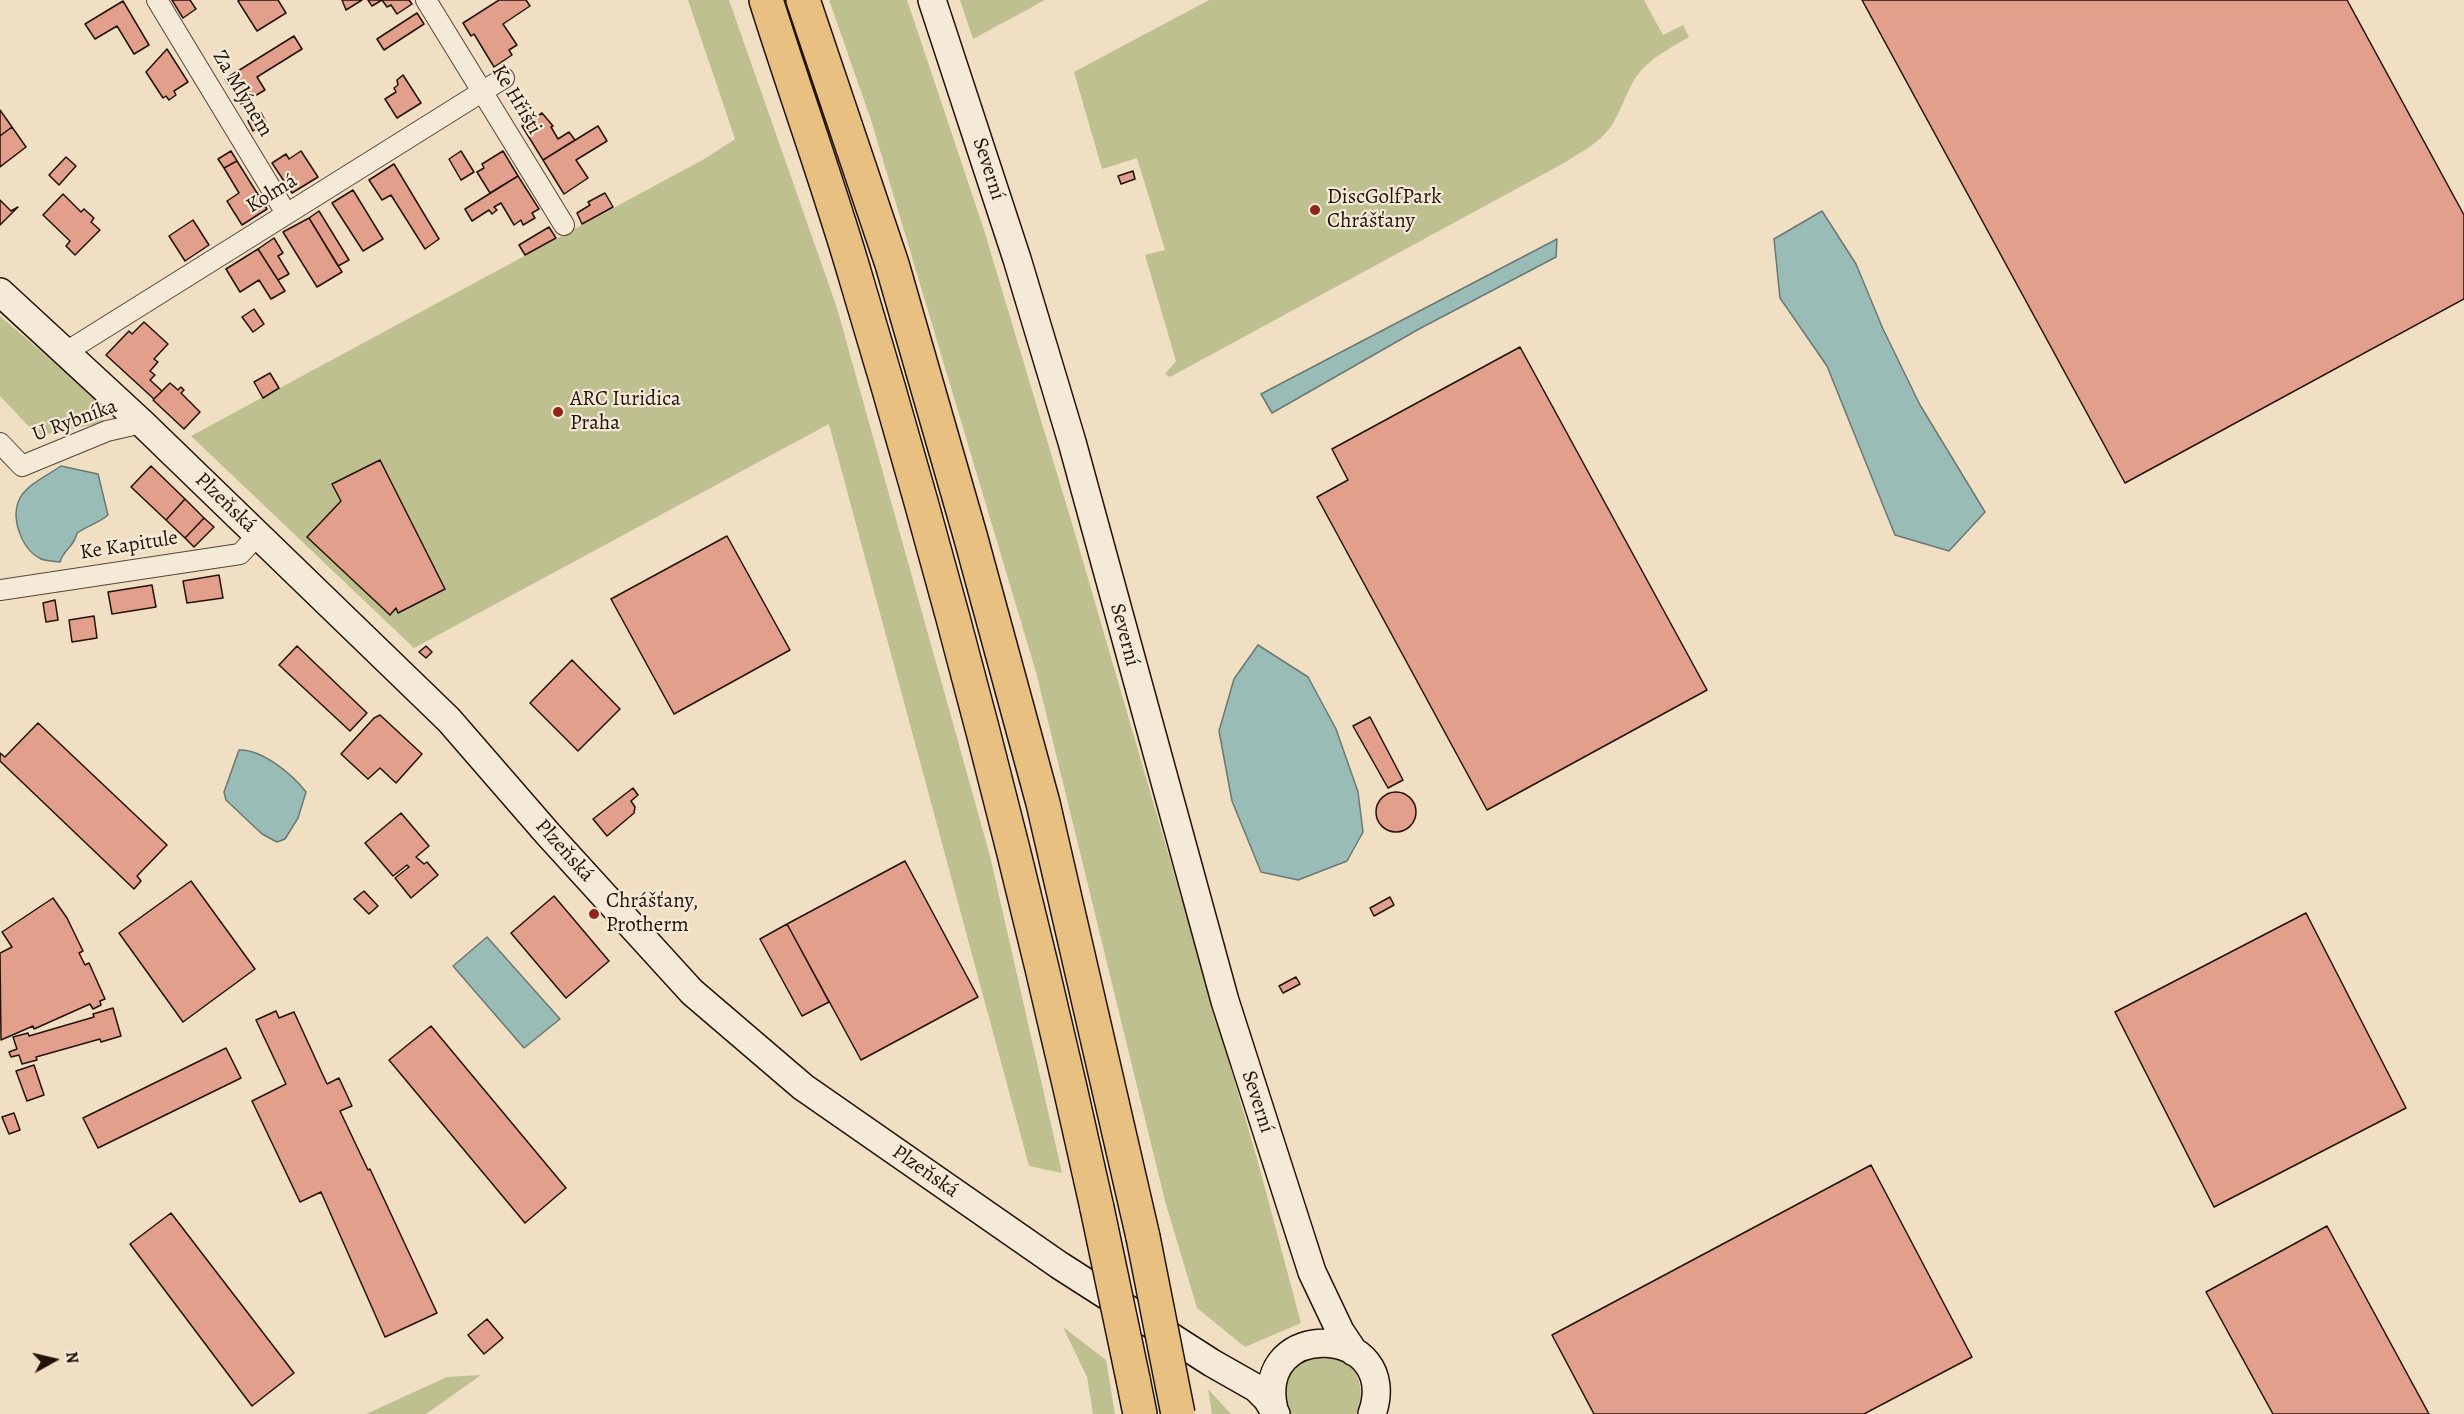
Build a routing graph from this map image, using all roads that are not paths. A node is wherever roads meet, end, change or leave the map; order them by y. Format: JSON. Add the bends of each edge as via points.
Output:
{"nodes":[{"id":1,"x":157,"y":0,"type":"edge"},
{"id":2,"x":426,"y":0,"type":"edge"},
{"id":3,"x":766,"y":0,"type":"edge"},
{"id":4,"x":803,"y":0,"type":"edge"},
{"id":5,"x":932,"y":0,"type":"edge"},
{"id":6,"x":504,"y":78,"type":"dead end"},
{"id":7,"x":482,"y":91,"type":"junction"},
{"id":8,"x":285,"y":213,"type":"junction"},
{"id":9,"x":564,"y":225,"type":"dead end"},
{"id":10,"x":0,"y":292,"type":"edge"},
{"id":11,"x":66,"y":352,"type":"junction"},
{"id":12,"x":142,"y":423,"type":"junction"},
{"id":13,"x":0,"y":443,"type":"edge"},
{"id":14,"x":258,"y":536,"type":"junction"},
{"id":15,"x":0,"y":590,"type":"edge"},
{"id":16,"x":1312,"y":1272,"type":"junction"},
{"id":17,"x":1354,"y":1352,"type":"junction"},
{"id":18,"x":1289,"y":1355,"type":"junction"},
{"id":19,"x":1212,"y":1363,"type":"junction"},
{"id":20,"x":1275,"y":1412,"type":"edge"},
{"id":21,"x":1140,"y":1414,"type":"edge"},
{"id":22,"x":1178,"y":1414,"type":"edge"},
{"id":23,"x":1372,"y":1414,"type":"edge"}],
"edges":[{"from":1,"to":8,"type":"street","name":"Za Mlýnem"},
{"from":2,"to":7,"type":"street","name":"Ke Hřišti"},
{"from":3,"to":21,"type":"highway","bridge":true,"via":[[855,273],[1004,809],[1097,1208]]},
{"from":4,"to":22,"type":"highway","bridge":true,"via":[[892,264],[1046,814],[1143,1237]]},
{"from":5,"to":16,"type":"main road","name":"Severní","via":[[1072,442],[1225,1001]]},
{"from":6,"to":7,"type":"street","name":"Kolmá"},
{"from":7,"to":8,"type":"street","name":"Kolmá"},
{"from":7,"to":9,"type":"street","name":"Ke Hřišti"},
{"from":8,"to":11,"type":"street","name":"Kolmá"},
{"from":10,"to":11,"type":"main road","name":"Plzeňská"},
{"from":11,"to":12,"type":"main road","name":"Plzeňská"},
{"from":12,"to":13,"type":"street","name":"U Rybníka","via":[[107,431],[22,466]]},
{"from":12,"to":14,"type":"main road","name":"Plzeňská"},
{"from":14,"to":15,"type":"street","name":"Ke Kapitule","via":[[240,554]]},
{"from":14,"to":19,"type":"main road","name":"Plzeňská","via":[[449,720],[700,999],[803,1087],[1059,1265]]},
{"from":16,"to":17,"type":"main road","name":"Severní"},
{"from":16,"to":18,"type":"main road","name":"Severní","via":[[1314,1319]]},
{"from":17,"to":18,"type":"main road","name":"Plzeňská","via":[[1325,1342],[1304,1346]]},
{"from":17,"to":23,"type":"main road","via":[[1373,1376],[1376,1400]]},
{"from":18,"to":19,"type":"main road","name":"Plzeňská","via":[[1253,1368]]},
{"from":18,"to":20,"type":"main road","name":"Plzeňská","via":[[1273,1381]]},
{"from":19,"to":20,"type":"main road","name":"Plzeňská","via":[[1256,1388]]}]}
